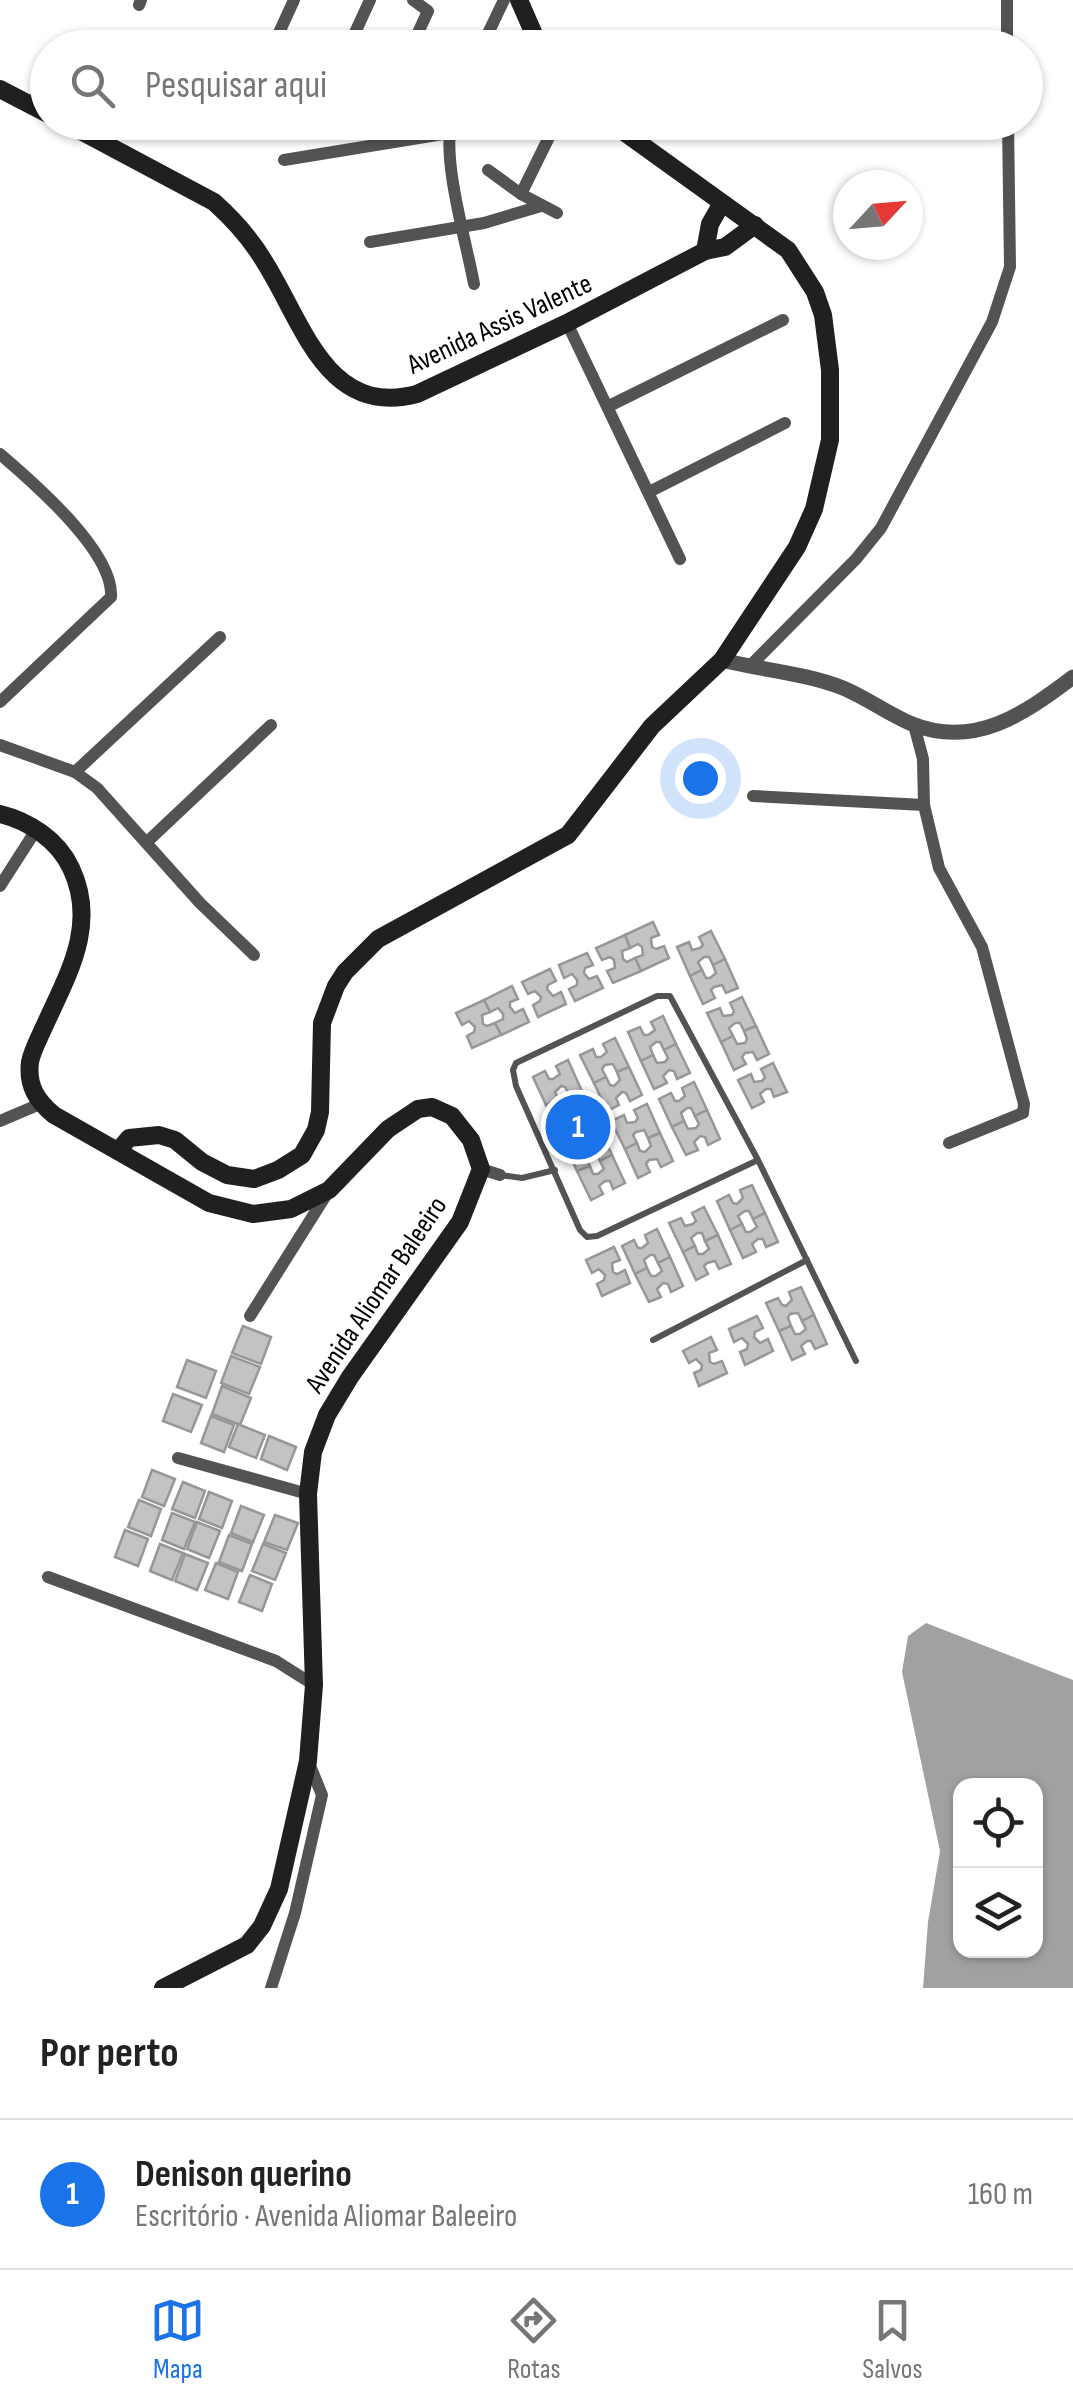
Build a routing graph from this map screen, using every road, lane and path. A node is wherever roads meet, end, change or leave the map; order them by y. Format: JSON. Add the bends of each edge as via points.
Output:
{"nodes":[{"id":1,"x":294,"y":0,"type":"edge"},
{"id":2,"x":370,"y":0,"type":"edge"},
{"id":3,"x":412,"y":0,"type":"edge"},
{"id":4,"x":504,"y":0,"type":"edge"},
{"id":5,"x":518,"y":0,"type":"edge"},
{"id":6,"x":1006,"y":0,"type":"edge"},
{"id":7,"x":280,"y":30,"type":"edge"},
{"id":8,"x":356,"y":30,"type":"edge"},
{"id":9,"x":419,"y":30,"type":"edge"},
{"id":10,"x":490,"y":30,"type":"edge"},
{"id":11,"x":532,"y":30,"type":"edge"},
{"id":12,"x":1007,"y":30,"type":"edge"},
{"id":13,"x":0,"y":89,"type":"edge"},
{"id":14,"x":30,"y":105,"type":"edge"},
{"id":15,"x":98,"y":140,"type":"edge"},
{"id":16,"x":388,"y":140,"type":"edge"},
{"id":17,"x":452,"y":140,"type":"edge"},
{"id":18,"x":548,"y":140,"type":"edge"},
{"id":19,"x":635,"y":140,"type":"edge"},
{"id":20,"x":1008,"y":140,"type":"edge"},
{"id":21,"x":284,"y":160,"type":"dead end"},
{"id":22,"x":488,"y":170,"type":"dead end"},
{"id":23,"x":521,"y":194,"type":"junction"},
{"id":24,"x":722,"y":203,"type":"junction"},
{"id":25,"x":541,"y":206,"type":"junction"},
{"id":26,"x":557,"y":213,"type":"dead end"},
{"id":27,"x":462,"y":225,"type":"junction"},
{"id":28,"x":756,"y":225,"type":"junction"},
{"id":29,"x":370,"y":242,"type":"dead end"},
{"id":30,"x":705,"y":251,"type":"junction"},
{"id":31,"x":474,"y":284,"type":"dead end"},
{"id":32,"x":783,"y":320,"type":"dead end"},
{"id":33,"x":567,"y":324,"type":"junction"},
{"id":34,"x":609,"y":406,"type":"junction"},
{"id":35,"x":785,"y":423,"type":"dead end"},
{"id":36,"x":0,"y":454,"type":"edge"},
{"id":37,"x":649,"y":492,"type":"junction"},
{"id":38,"x":680,"y":559,"type":"dead end"},
{"id":39,"x":220,"y":638,"type":"dead end"},
{"id":40,"x":722,"y":660,"type":"junction"},
{"id":41,"x":748,"y":667,"type":"junction"},
{"id":42,"x":1073,"y":677,"type":"edge"},
{"id":43,"x":0,"y":702,"type":"edge"},
{"id":44,"x":271,"y":725,"type":"dead end"},
{"id":45,"x":914,"y":725,"type":"junction"},
{"id":46,"x":0,"y":745,"type":"edge"},
{"id":47,"x":75,"y":772,"type":"junction"},
{"id":48,"x":754,"y":796,"type":"dead end"},
{"id":49,"x":924,"y":805,"type":"junction"},
{"id":50,"x":0,"y":814,"type":"edge"},
{"id":51,"x":36,"y":830,"type":"junction"},
{"id":52,"x":147,"y":842,"type":"junction"},
{"id":53,"x":0,"y":886,"type":"edge"},
{"id":54,"x":254,"y":954,"type":"dead end"},
{"id":55,"x":40,"y":1104,"type":"junction"},
{"id":56,"x":0,"y":1121,"type":"edge"},
{"id":57,"x":948,"y":1143,"type":"dead end"},
{"id":58,"x":129,"y":1146,"type":"junction"},
{"id":59,"x":758,"y":1160,"type":"junction"},
{"id":60,"x":481,"y":1168,"type":"junction"},
{"id":61,"x":555,"y":1170,"type":"junction"},
{"id":62,"x":500,"y":1176,"type":"joint"},
{"id":63,"x":329,"y":1190,"type":"junction"},
{"id":64,"x":807,"y":1260,"type":"junction"},
{"id":65,"x":250,"y":1316,"type":"dead end"},
{"id":66,"x":652,"y":1340,"type":"dead end"},
{"id":67,"x":856,"y":1362,"type":"dead end"},
{"id":68,"x":178,"y":1458,"type":"dead end"},
{"id":69,"x":308,"y":1494,"type":"junction"},
{"id":70,"x":48,"y":1577,"type":"dead end"},
{"id":71,"x":314,"y":1684,"type":"junction"},
{"id":72,"x":308,"y":1761,"type":"junction"},
{"id":73,"x":163,"y":1988,"type":"edge"},
{"id":74,"x":271,"y":1988,"type":"edge"}],
"edges":[{"from":1,"to":7,"type":"street"},
{"from":2,"to":8,"type":"street"},
{"from":3,"to":9,"type":"street","via":[[428,10]]},
{"from":4,"to":10,"type":"street"},
{"from":5,"to":11,"type":"main road"},
{"from":6,"to":12,"type":"street"},
{"from":13,"to":14,"type":"main road"},
{"from":15,"to":33,"type":"main road","name":"Avenida Assis Valente","via":[[214,202],[256,250],[326,365],[350,390],[398,399],[417,394]]},
{"from":16,"to":21,"type":"street"},
{"from":17,"to":27,"type":"street"},
{"from":18,"to":23,"type":"street"},
{"from":19,"to":24,"type":"main road"},
{"from":20,"to":41,"type":"street","via":[[1010,266],[992,322],[882,528]]},
{"from":22,"to":23,"type":"street"},
{"from":23,"to":25,"type":"street"},
{"from":24,"to":28,"type":"main road"},
{"from":24,"to":30,"type":"main road"},
{"from":25,"to":26,"type":"street"},
{"from":25,"to":27,"type":"street"},
{"from":27,"to":29,"type":"street"},
{"from":27,"to":31,"type":"street"},
{"from":28,"to":30,"type":"main road","name":"Avenida Assis Valente","via":[[724,248]]},
{"from":28,"to":40,"type":"main road","via":[[788,250],[823,314],[830,440],[797,548]]},
{"from":30,"to":33,"type":"main road","name":"Avenida Assis Valente"},
{"from":32,"to":34,"type":"street"},
{"from":33,"to":34,"type":"street"},
{"from":34,"to":37,"type":"street"},
{"from":35,"to":37,"type":"street"},
{"from":36,"to":43,"type":"street","via":[[52,499],[112,586],[111,598]]},
{"from":37,"to":38,"type":"street"},
{"from":39,"to":47,"type":"street"},
{"from":40,"to":41,"type":"street"},
{"from":40,"to":58,"type":"main road","via":[[652,726],[568,835],[378,939],[346,972],[322,1023],[320,1112],[302,1155],[254,1180],[227,1175],[159,1135]]},
{"from":41,"to":45,"type":"street","via":[[842,688]]},
{"from":42,"to":45,"type":"street","via":[[992,728],[940,732]]},
{"from":44,"to":52,"type":"street"},
{"from":45,"to":49,"type":"street","via":[[924,760]]},
{"from":46,"to":47,"type":"street"},
{"from":47,"to":52,"type":"street"},
{"from":48,"to":49,"type":"street"},
{"from":49,"to":57,"type":"street","via":[[946,884],[982,948],[1024,1104],[1012,1119]]},
{"from":50,"to":51,"type":"main road"},
{"from":51,"to":53,"type":"street"},
{"from":51,"to":55,"type":"main road","via":[[67,860],[84,924],[76,958],[30,1061]]},
{"from":52,"to":54,"type":"street"},
{"from":55,"to":56,"type":"street"},
{"from":55,"to":58,"type":"main road","via":[[100,1140]]},
{"from":58,"to":63,"type":"main road","via":[[209,1203],[236,1212],[292,1209]]},
{"from":59,"to":61,"type":"lane","via":[[592,1238],[580,1230]]},
{"from":59,"to":61,"type":"lane","via":[[674,1000],[665,995],[516,1063],[516,1086]]},
{"from":59,"to":64,"type":"lane"},
{"from":60,"to":62,"type":"street"},
{"from":60,"to":63,"type":"main road","via":[[452,1116],[418,1108]]},
{"from":60,"to":69,"type":"main road","name":"Avenida Aliomar Baleeiro","via":[[460,1222],[327,1416],[313,1452]]},
{"from":61,"to":62,"type":"lane"},
{"from":63,"to":65,"type":"street"},
{"from":64,"to":66,"type":"lane"},
{"from":64,"to":67,"type":"lane"},
{"from":68,"to":69,"type":"street"},
{"from":69,"to":71,"type":"main road","name":"Avenida Aliomar Baleeiro"},
{"from":70,"to":71,"type":"street","via":[[276,1661]]},
{"from":71,"to":72,"type":"main road","name":"Avenida Aliomar Baleeiro"},
{"from":72,"to":73,"type":"main road","name":"Avenida Aliomar Baleeiro","via":[[279,1889],[256,1936]]},
{"from":72,"to":74,"type":"street","via":[[322,1796]]}]}
